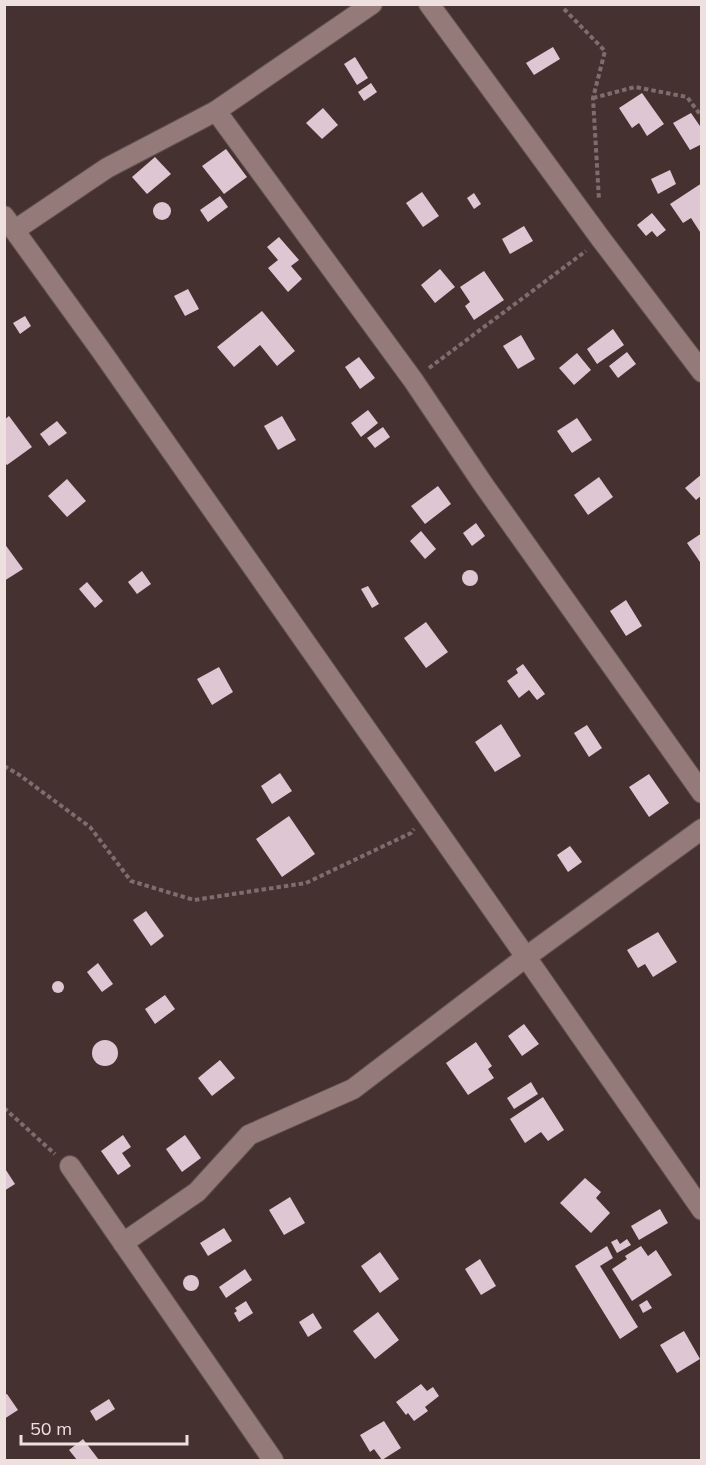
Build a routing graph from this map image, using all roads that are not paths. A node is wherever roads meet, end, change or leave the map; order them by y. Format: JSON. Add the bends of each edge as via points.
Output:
{"nodes":[{"id":1,"x":372,"y":4,"type":"edge"},
{"id":2,"x":429,"y":4,"type":"edge"},
{"id":3,"x":216,"y":111,"type":"junction"},
{"id":4,"x":10,"y":223,"type":"edge"},
{"id":5,"x":702,"y":372,"type":"edge"},
{"id":6,"x":702,"y":793,"type":"edge"},
{"id":7,"x":702,"y":829,"type":"edge"},
{"id":8,"x":526,"y":957,"type":"junction"},
{"id":9,"x":70,"y":1166,"type":"road end"},
{"id":10,"x":702,"y":1210,"type":"edge"},
{"id":11,"x":123,"y":1243,"type":"junction"},
{"id":12,"x":273,"y":1461,"type":"edge"}],
"edges":[{"from":1,"to":3,"type":"street"},
{"from":2,"to":5,"type":"street"},
{"from":3,"to":4,"type":"street"},
{"from":3,"to":6,"type":"street","via":[[413,380]]},
{"from":4,"to":8,"type":"street"},
{"from":7,"to":8,"type":"street"},
{"from":8,"to":10,"type":"street"},
{"from":8,"to":11,"type":"street","via":[[353,1089],[249,1135],[196,1192]]},
{"from":9,"to":11,"type":"street"},
{"from":11,"to":12,"type":"street"}]}
